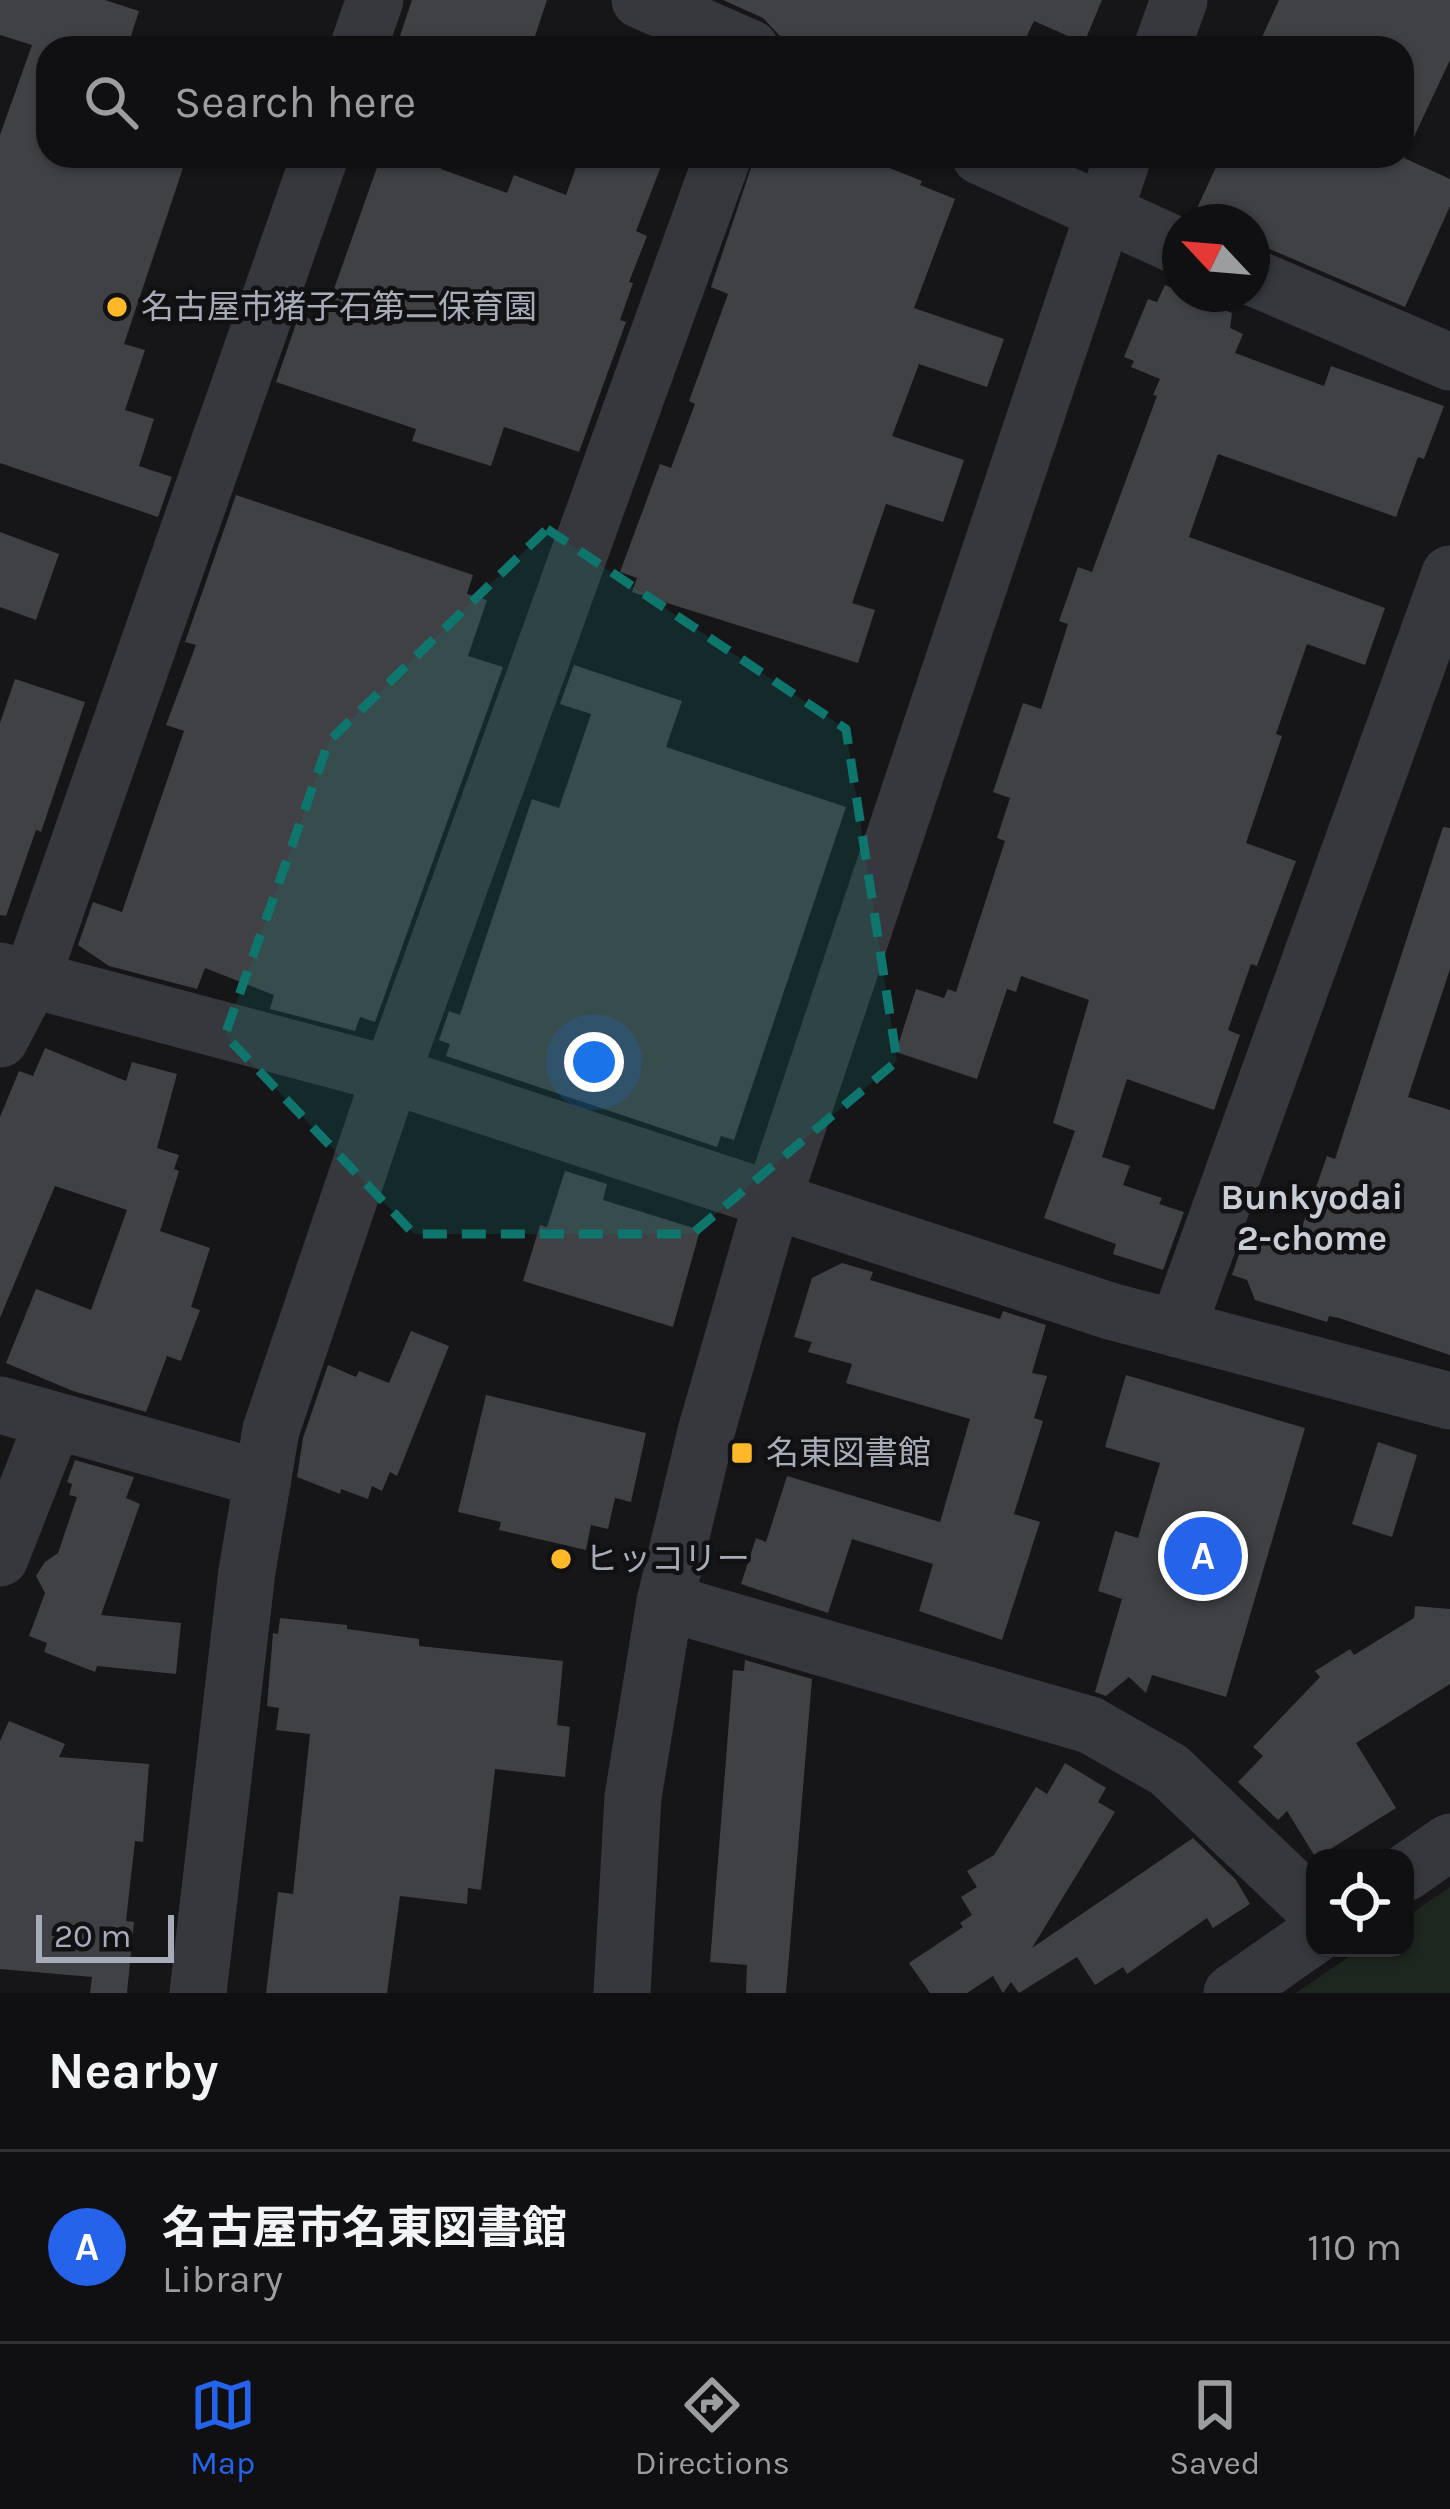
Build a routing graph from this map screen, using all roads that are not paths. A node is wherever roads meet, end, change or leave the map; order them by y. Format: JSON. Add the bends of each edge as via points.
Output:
{"nodes":[{"id":1,"x":375,"y":0,"type":"edge"},
{"id":2,"x":640,"y":0,"type":"edge"},
{"id":3,"x":1179,"y":0,"type":"edge"},
{"id":4,"x":362,"y":36,"type":"edge"},
{"id":5,"x":722,"y":36,"type":"edge"},
{"id":6,"x":1166,"y":36,"type":"edge"},
{"id":7,"x":316,"y":168,"type":"edge"},
{"id":8,"x":719,"y":168,"type":"edge"},
{"id":9,"x":1006,"y":168,"type":"edge"},
{"id":10,"x":1119,"y":168,"type":"edge"},
{"id":11,"x":1103,"y":213,"type":"junction"},
{"id":12,"x":1162,"y":239,"type":"edge"},
{"id":13,"x":1270,"y":286,"type":"edge"},
{"id":14,"x":1450,"y":362,"type":"edge"},
{"id":15,"x":1450,"y":574,"type":"edge"},
{"id":16,"x":16,"y":975,"type":"edge"},
{"id":17,"x":0,"y":1039,"type":"edge"},
{"id":18,"x":391,"y":1075,"type":"junction"},
{"id":19,"x":773,"y":1199,"type":"junction"},
{"id":20,"x":1177,"y":1329,"type":"junction"},
{"id":21,"x":1450,"y":1401,"type":"edge"},
{"id":22,"x":27,"y":1412,"type":"edge"},
{"id":23,"x":263,"y":1479,"type":"junction"},
{"id":24,"x":0,"y":1558,"type":"edge"},
{"id":25,"x":665,"y":1602,"type":"junction"},
{"id":26,"x":1450,"y":1842,"type":"edge"},
{"id":27,"x":1414,"y":1867,"type":"edge"},
{"id":28,"x":1306,"y":1900,"type":"edge"},
{"id":29,"x":1306,"y":1942,"type":"edge"},
{"id":30,"x":198,"y":1993,"type":"edge"},
{"id":31,"x":622,"y":1993,"type":"edge"},
{"id":32,"x":1232,"y":1993,"type":"edge"}],
"edges":[{"from":1,"to":4,"type":"street"},
{"from":2,"to":5,"type":"street"},
{"from":3,"to":6,"type":"street"},
{"from":7,"to":16,"type":"street"},
{"from":8,"to":18,"type":"street"},
{"from":9,"to":11,"type":"street"},
{"from":10,"to":11,"type":"street"},
{"from":11,"to":12,"type":"street"},
{"from":11,"to":19,"type":"street"},
{"from":13,"to":14,"type":"street"},
{"from":15,"to":20,"type":"street"},
{"from":16,"to":17,"type":"street"},
{"from":16,"to":18,"type":"street"},
{"from":18,"to":19,"type":"street"},
{"from":18,"to":23,"type":"street","via":[[271,1430]]},
{"from":19,"to":20,"type":"street"},
{"from":19,"to":25,"type":"street"},
{"from":20,"to":21,"type":"street"},
{"from":22,"to":23,"type":"street"},
{"from":22,"to":24,"type":"street"},
{"from":23,"to":30,"type":"street"},
{"from":25,"to":28,"type":"street","via":[[1090,1725],[1169,1770]]},
{"from":25,"to":31,"type":"street","via":[[633,1797]]},
{"from":26,"to":27,"type":"street"},
{"from":29,"to":32,"type":"street"}]}
